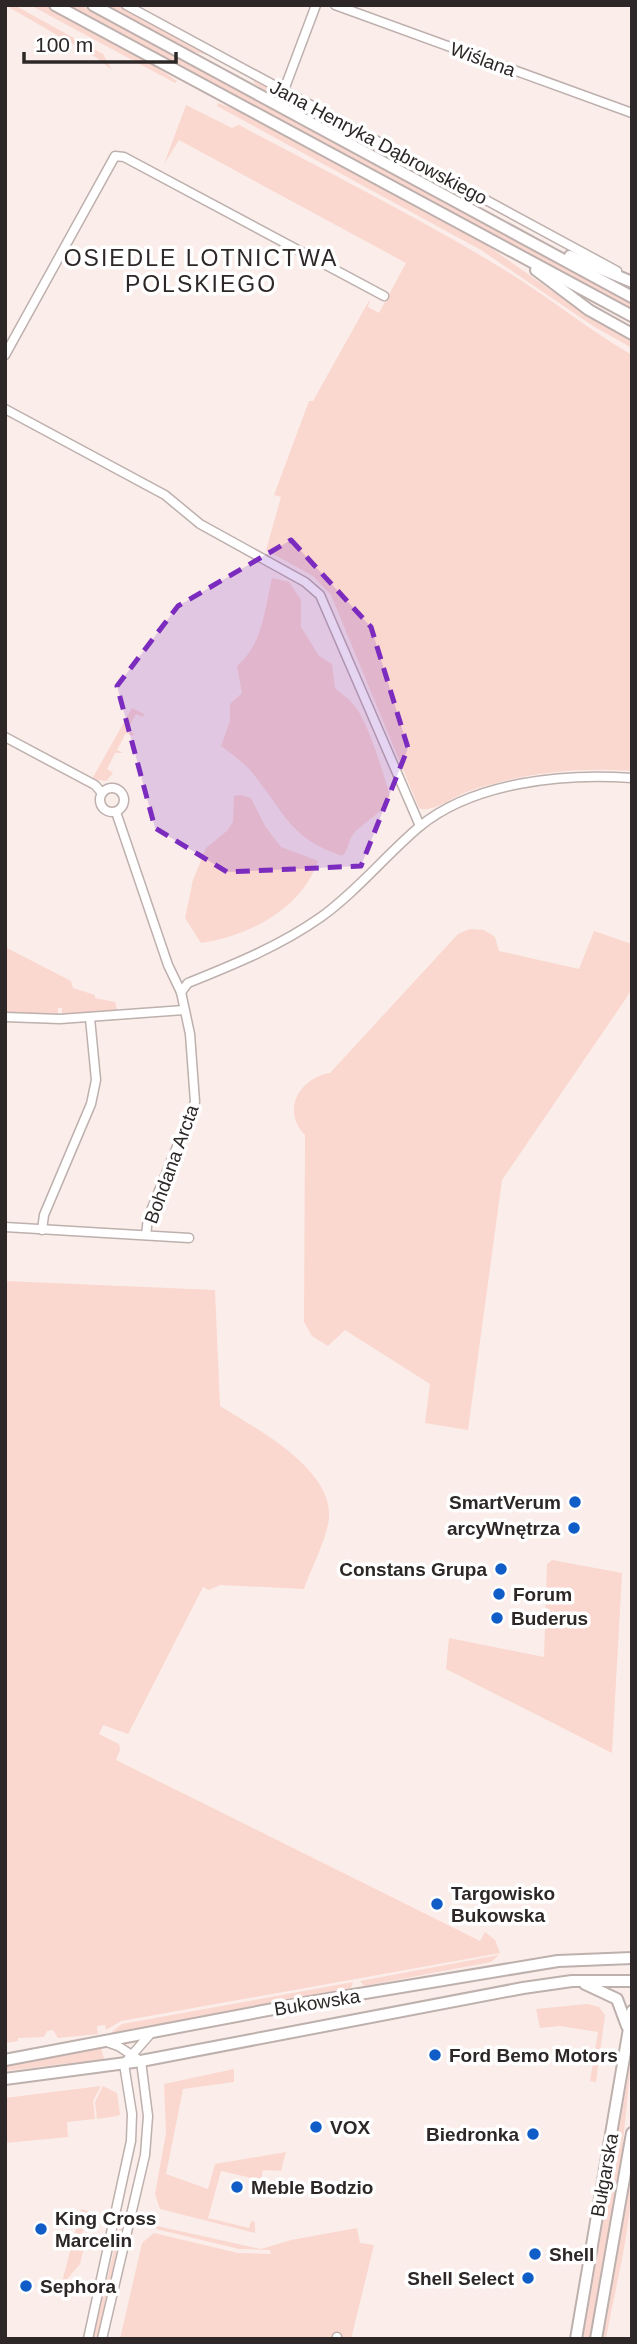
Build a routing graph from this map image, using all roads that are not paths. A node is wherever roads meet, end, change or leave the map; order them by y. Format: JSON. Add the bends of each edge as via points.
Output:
{"nodes":[{"id":1,"x":55,"y":5,"type":"edge"},
{"id":2,"x":93,"y":5,"type":"edge"},
{"id":3,"x":126,"y":5,"type":"edge"},
{"id":4,"x":316,"y":5,"type":"edge"},
{"id":5,"x":335,"y":5,"type":"edge"},
{"id":6,"x":284,"y":90,"type":"junction"},
{"id":7,"x":632,"y":113,"type":"edge"},
{"id":8,"x":509,"y":230,"type":"junction"},
{"id":9,"x":512,"y":251,"type":"junction"},
{"id":10,"x":632,"y":280,"type":"edge"},
{"id":11,"x":384,"y":296,"type":"dead end"},
{"id":12,"x":632,"y":297,"type":"edge"},
{"id":13,"x":632,"y":316,"type":"edge"},
{"id":14,"x":632,"y":334,"type":"edge"},
{"id":15,"x":5,"y":355,"type":"edge"},
{"id":16,"x":5,"y":409,"type":"edge"},
{"id":17,"x":5,"y":737,"type":"edge"},
{"id":18,"x":632,"y":778,"type":"edge"},
{"id":19,"x":102,"y":793,"type":"junction"},
{"id":20,"x":116,"y":812,"type":"junction"},
{"id":21,"x":420,"y":826,"type":"junction"},
{"id":22,"x":181,"y":992,"type":"junction"},
{"id":23,"x":184,"y":1010,"type":"junction"},
{"id":24,"x":5,"y":1017,"type":"edge"},
{"id":25,"x":90,"y":1018,"type":"junction"},
{"id":26,"x":5,"y":1227,"type":"edge"},
{"id":27,"x":42,"y":1230,"type":"junction"},
{"id":28,"x":146,"y":1235,"type":"junction"},
{"id":29,"x":189,"y":1238,"type":"dead end"},
{"id":30,"x":632,"y":1958,"type":"edge"},
{"id":31,"x":632,"y":1980,"type":"edge"},
{"id":32,"x":572,"y":1981,"type":"junction"},
{"id":33,"x":632,"y":2011,"type":"edge"},
{"id":34,"x":153,"y":2031,"type":"junction"},
{"id":35,"x":629,"y":2032,"type":"junction"},
{"id":36,"x":104,"y":2041,"type":"junction"},
{"id":37,"x":5,"y":2060,"type":"edge"},
{"id":38,"x":132,"y":2060,"type":"junction"},
{"id":39,"x":5,"y":2079,"type":"edge"},
{"id":40,"x":632,"y":2133,"type":"edge"},
{"id":41,"x":88,"y":2339,"type":"edge"},
{"id":42,"x":102,"y":2339,"type":"edge"},
{"id":43,"x":576,"y":2339,"type":"edge"},
{"id":44,"x":596,"y":2339,"type":"edge"}],
"edges":[{"from":1,"to":9,"type":"main road","name":"Jana Henryka Dąbrowskiego"},
{"from":2,"to":8,"type":"main road","name":"Jana Henryka Dąbrowskiego"},
{"from":3,"to":6,"type":"street","name":"Jana Henryka Dąbrowskiego"},
{"from":4,"to":6,"type":"street"},
{"from":5,"to":7,"type":"street","name":"Wiślana"},
{"from":6,"to":10,"type":"street","name":"Jana Henryka Dąbrowskiego"},
{"from":8,"to":10,"type":"main road"},
{"from":8,"to":12,"type":"main road"},
{"from":9,"to":13,"type":"main road"},
{"from":9,"to":14,"type":"main road","via":[[573,299]]},
{"from":11,"to":15,"type":"street","via":[[115,156]]},
{"from":16,"to":21,"type":"street","via":[[165,495],[200,524],[304,582],[327,606]]},
{"from":17,"to":19,"type":"street"},
{"from":18,"to":21,"type":"street","via":[[537,780],[449,807]]},
{"from":19,"to":20,"type":"street","via":[[102,808]]},
{"from":19,"to":20,"type":"street","via":[[113,788],[122,794],[123,806]]},
{"from":20,"to":22,"type":"street","name":"Bohdana Arcta","via":[[167,965]]},
{"from":21,"to":22,"type":"street","via":[[351,894],[315,921],[271,948],[188,983]]},
{"from":22,"to":23,"type":"street","name":"Bohdana Arcta"},
{"from":23,"to":25,"type":"street"},
{"from":23,"to":28,"type":"street","name":"Bohdana Arcta","via":[[195,1102],[148,1218]]},
{"from":24,"to":25,"type":"street"},
{"from":25,"to":27,"type":"street","via":[[96,1080],[91,1104],[44,1215]]},
{"from":26,"to":27,"type":"street"},
{"from":27,"to":28,"type":"street"},
{"from":28,"to":29,"type":"street"},
{"from":30,"to":34,"type":"main road","name":"Bukowska","via":[[558,1961]]},
{"from":31,"to":32,"type":"main road","name":"Bukowska"},
{"from":32,"to":35,"type":"main road","via":[[617,1998]]},
{"from":32,"to":38,"type":"main road","name":"Bukowska"},
{"from":33,"to":35,"type":"main road","name":"Bułgarska"},
{"from":34,"to":36,"type":"main road","name":"Bukowska"},
{"from":34,"to":38,"type":"street"},
{"from":35,"to":43,"type":"main road","name":"Bułgarska"},
{"from":36,"to":37,"type":"main road","name":"Bukowska"},
{"from":36,"to":38,"type":"street"},
{"from":38,"to":39,"type":"main road","name":"Bukowska"},
{"from":38,"to":41,"type":"street","via":[[131,2141]]},
{"from":38,"to":42,"type":"street","via":[[148,2116],[145,2155]]},
{"from":40,"to":44,"type":"main road","name":"Bułgarska"}]}
